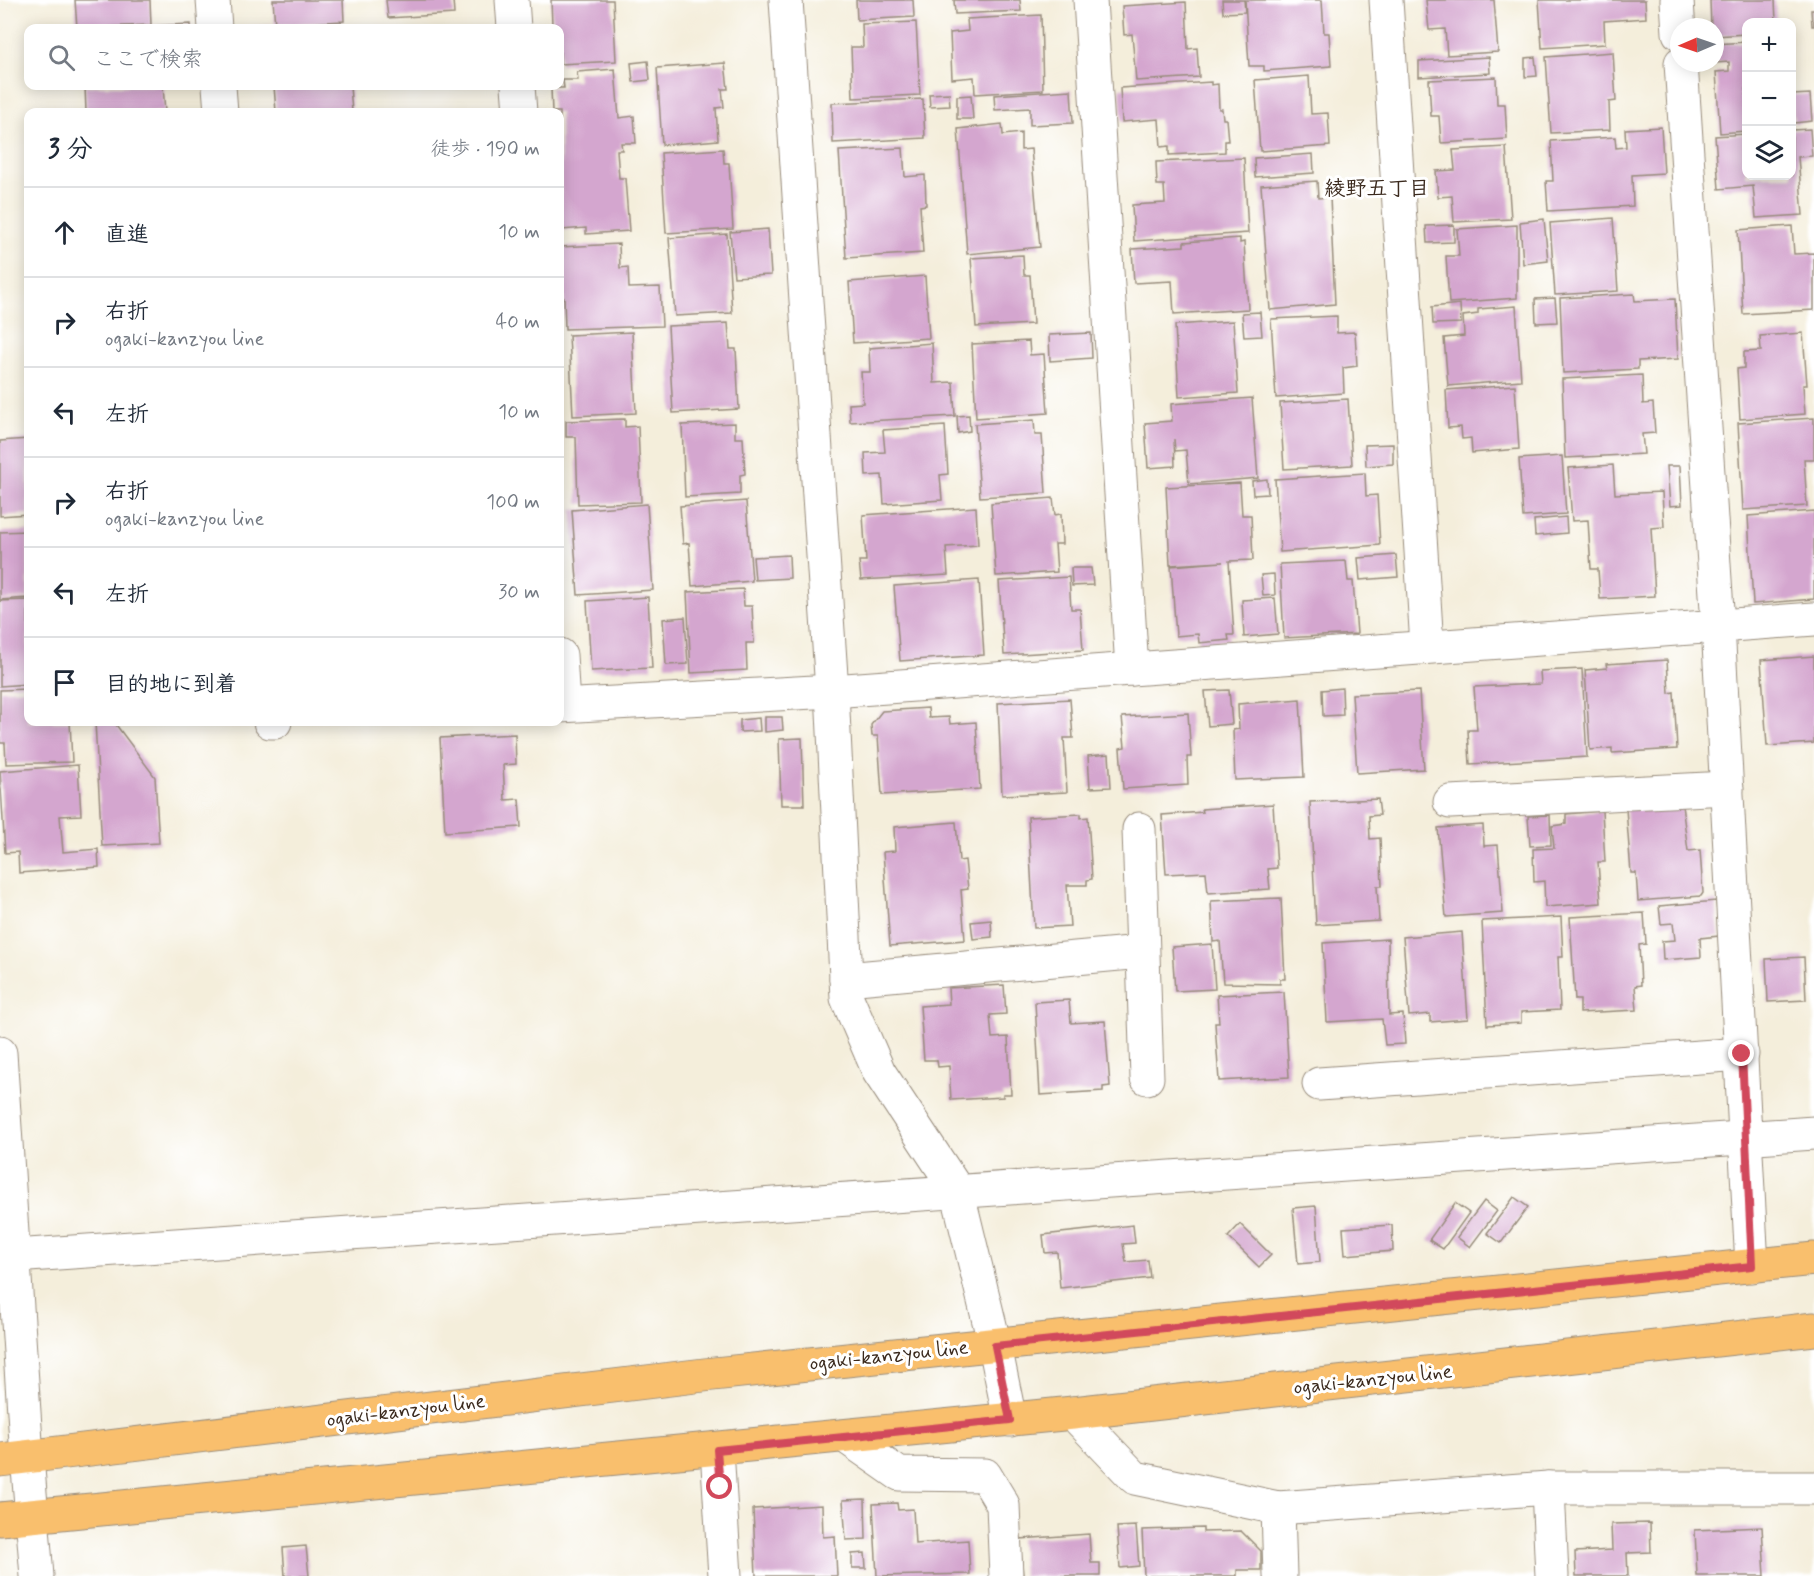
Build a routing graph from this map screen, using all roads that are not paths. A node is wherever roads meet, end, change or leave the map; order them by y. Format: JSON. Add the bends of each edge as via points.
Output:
{"nodes":[{"id":1,"x":213,"y":0,"type":"edge"},
{"id":2,"x":512,"y":0,"type":"edge"},
{"id":3,"x":786,"y":0,"type":"edge"},
{"id":4,"x":1090,"y":0,"type":"edge"},
{"id":5,"x":1386,"y":0,"type":"edge"},
{"id":6,"x":1677,"y":0,"type":"edge"},
{"id":7,"x":1678,"y":18,"type":"edge"},
{"id":8,"x":215,"y":24,"type":"edge"},
{"id":9,"x":514,"y":24,"type":"edge"},
{"id":10,"x":1682,"y":72,"type":"edge"},
{"id":11,"x":219,"y":90,"type":"edge"},
{"id":12,"x":518,"y":90,"type":"edge"},
{"id":13,"x":221,"y":108,"type":"edge"},
{"id":14,"x":520,"y":108,"type":"edge"},
{"id":15,"x":1814,"y":619,"type":"edge"},
{"id":16,"x":1718,"y":625,"type":"junction"},
{"id":17,"x":1427,"y":646,"type":"junction"},
{"id":18,"x":1132,"y":669,"type":"junction"},
{"id":19,"x":832,"y":691,"type":"junction"},
{"id":20,"x":564,"y":706,"type":"edge"},
{"id":21,"x":1727,"y":788,"type":"junction"},
{"id":22,"x":1450,"y":802,"type":"dead end"},
{"id":23,"x":1139,"y":829,"type":"dead end"},
{"id":24,"x":1141,"y":952,"type":"junction"},
{"id":25,"x":846,"y":979,"type":"junction"},
{"id":26,"x":0,"y":1053,"type":"edge"},
{"id":27,"x":1742,"y":1054,"type":"junction"},
{"id":28,"x":1147,"y":1078,"type":"dead end"},
{"id":29,"x":1319,"y":1084,"type":"dead end"},
{"id":30,"x":1814,"y":1133,"type":"edge"},
{"id":31,"x":1746,"y":1138,"type":"junction"},
{"id":32,"x":957,"y":1190,"type":"junction"},
{"id":33,"x":14,"y":1256,"type":"junction"},
{"id":34,"x":1814,"y":1259,"type":"edge"},
{"id":35,"x":1752,"y":1266,"type":"junction"},
{"id":36,"x":1814,"y":1329,"type":"edge"},
{"id":37,"x":995,"y":1346,"type":"junction"},
{"id":38,"x":1073,"y":1413,"type":"junction"},
{"id":39,"x":1010,"y":1420,"type":"junction"},
{"id":40,"x":846,"y":1437,"type":"junction"},
{"id":41,"x":717,"y":1450,"type":"junction"},
{"id":42,"x":13,"y":1458,"type":"edge"},
{"id":43,"x":1548,"y":1488,"type":"junction"},
{"id":44,"x":1814,"y":1488,"type":"edge"},
{"id":45,"x":1278,"y":1508,"type":"junction"},
{"id":46,"x":33,"y":1516,"type":"junction"},
{"id":47,"x":0,"y":1519,"type":"edge"},
{"id":48,"x":37,"y":1576,"type":"edge"},
{"id":49,"x":725,"y":1576,"type":"edge"},
{"id":50,"x":1006,"y":1576,"type":"edge"},
{"id":51,"x":1280,"y":1576,"type":"edge"},
{"id":52,"x":1552,"y":1576,"type":"edge"}],
"edges":[{"from":1,"to":8,"type":"street"},
{"from":2,"to":9,"type":"street"},
{"from":3,"to":19,"type":"street"},
{"from":4,"to":18,"type":"street"},
{"from":5,"to":17,"type":"street"},
{"from":6,"to":7,"type":"street"},
{"from":10,"to":16,"type":"street"},
{"from":11,"to":13,"type":"street"},
{"from":12,"to":14,"type":"street"},
{"from":15,"to":16,"type":"street"},
{"from":16,"to":17,"type":"street"},
{"from":16,"to":21,"type":"street"},
{"from":17,"to":18,"type":"street"},
{"from":18,"to":19,"type":"street"},
{"from":19,"to":20,"type":"street"},
{"from":19,"to":25,"type":"street"},
{"from":21,"to":22,"type":"street"},
{"from":21,"to":27,"type":"street"},
{"from":23,"to":24,"type":"street"},
{"from":24,"to":25,"type":"street"},
{"from":24,"to":28,"type":"street"},
{"from":25,"to":32,"type":"street","via":[[847,998],[879,1072]]},
{"from":26,"to":33,"type":"street"},
{"from":27,"to":29,"type":"street"},
{"from":27,"to":31,"type":"street"},
{"from":30,"to":31,"type":"street"},
{"from":31,"to":32,"type":"street"},
{"from":31,"to":35,"type":"street"},
{"from":32,"to":33,"type":"street"},
{"from":32,"to":37,"type":"street"},
{"from":33,"to":42,"type":"street"},
{"from":34,"to":35,"type":"main road","name":"ogaki-kanzyou line"},
{"from":35,"to":37,"type":"main road","name":"ogaki-kanzyou line"},
{"from":36,"to":38,"type":"main road","name":"ogaki-kanzyou line"},
{"from":37,"to":39,"type":"street"},
{"from":37,"to":42,"type":"main road","name":"ogaki-kanzyou line","via":[[692,1376]]},
{"from":38,"to":39,"type":"main road","name":"ogaki-kanzyou line"},
{"from":38,"to":45,"type":"street","via":[[1135,1478]]},
{"from":39,"to":40,"type":"main road","name":"ogaki-kanzyou line"},
{"from":40,"to":41,"type":"main road","name":"ogaki-kanzyou line"},
{"from":40,"to":50,"type":"street","via":[[899,1474],[985,1475],[1003,1505]]},
{"from":41,"to":46,"type":"main road","name":"ogaki-kanzyou line"},
{"from":41,"to":49,"type":"street"},
{"from":42,"to":46,"type":"street"},
{"from":43,"to":44,"type":"street"},
{"from":43,"to":45,"type":"street"},
{"from":43,"to":52,"type":"street"},
{"from":45,"to":51,"type":"street"},
{"from":46,"to":47,"type":"main road","name":"ogaki-kanzyou line"},
{"from":46,"to":48,"type":"street"}]}
